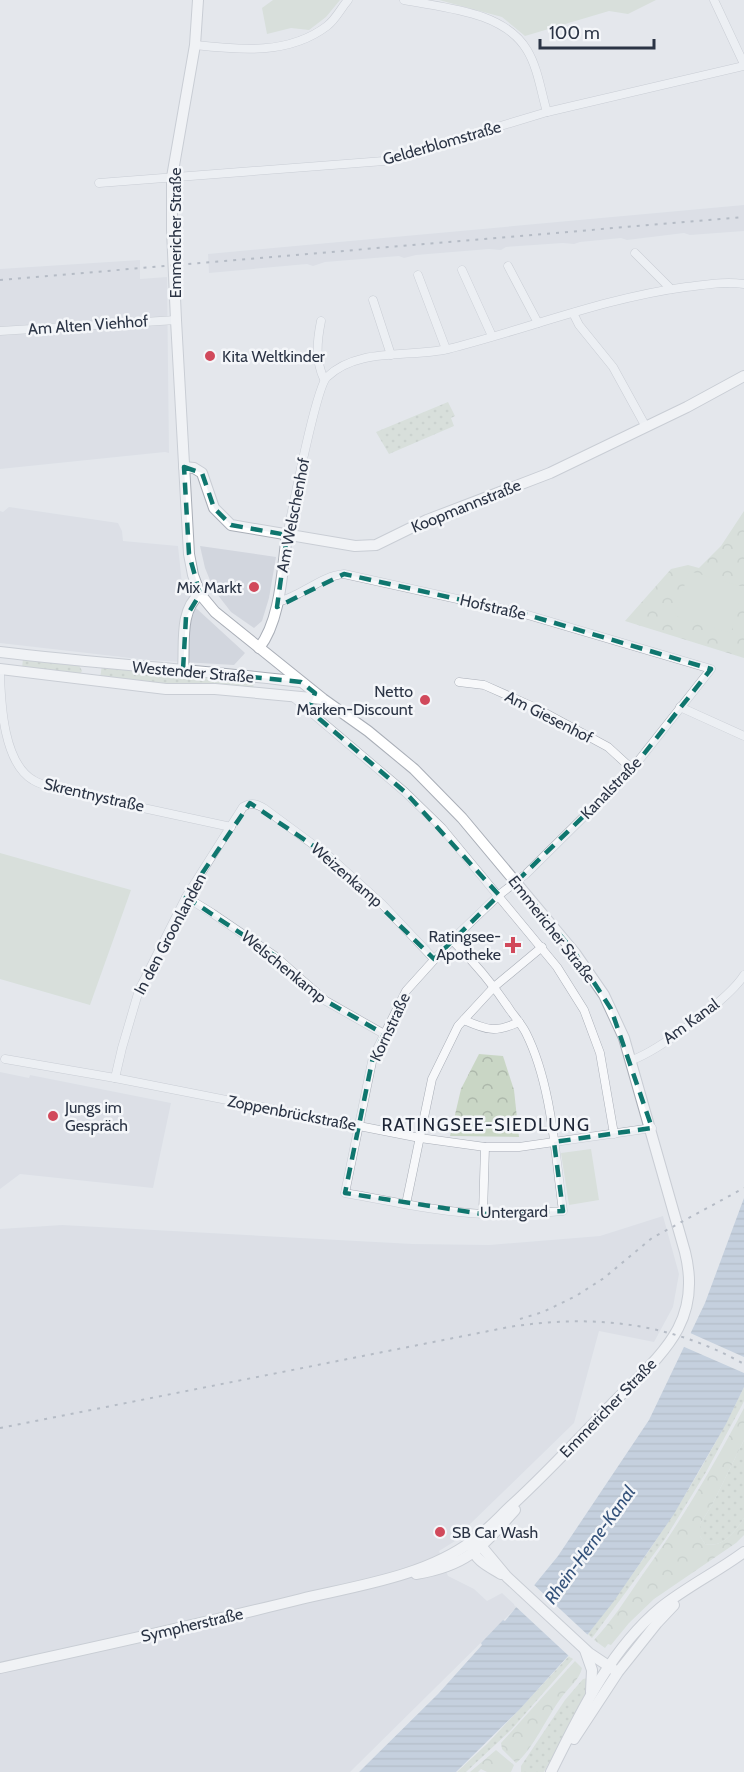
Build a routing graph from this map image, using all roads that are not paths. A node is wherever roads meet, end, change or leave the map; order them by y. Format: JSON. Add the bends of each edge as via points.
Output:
{"nodes":[{"id":1,"x":198,"y":0,"type":"edge"},
{"id":2,"x":348,"y":0,"type":"edge"},
{"id":3,"x":404,"y":0,"type":"edge"},
{"id":4,"x":714,"y":0,"type":"edge"},
{"id":5,"x":195,"y":45,"type":"junction"},
{"id":6,"x":744,"y":65,"type":"edge"},
{"id":7,"x":547,"y":112,"type":"junction"},
{"id":8,"x":172,"y":177,"type":"junction"},
{"id":9,"x":99,"y":183,"type":"dead end"},
{"id":10,"x":635,"y":253,"type":"dead end"},
{"id":11,"x":508,"y":266,"type":"dead end"},
{"id":12,"x":462,"y":270,"type":"dead end"},
{"id":13,"x":418,"y":275,"type":"dead end"},
{"id":14,"x":744,"y":284,"type":"edge"},
{"id":15,"x":671,"y":289,"type":"junction"},
{"id":16,"x":373,"y":300,"type":"dead end"},
{"id":17,"x":573,"y":313,"type":"junction"},
{"id":18,"x":176,"y":320,"type":"junction"},
{"id":19,"x":321,"y":321,"type":"dead end"},
{"id":20,"x":538,"y":323,"type":"junction"},
{"id":21,"x":0,"y":331,"type":"edge"},
{"id":22,"x":492,"y":336,"type":"junction"},
{"id":23,"x":446,"y":349,"type":"junction"},
{"id":24,"x":391,"y":355,"type":"junction"},
{"id":25,"x":744,"y":376,"type":"edge"},
{"id":26,"x":324,"y":379,"type":"junction"},
{"id":27,"x":646,"y":427,"type":"junction"},
{"id":28,"x":184,"y":467,"type":"junction"},
{"id":29,"x":287,"y":535,"type":"junction"},
{"id":30,"x":200,"y":594,"type":"junction"},
{"id":31,"x":277,"y":602,"type":"junction"},
{"id":32,"x":259,"y":648,"type":"junction"},
{"id":33,"x":0,"y":652,"type":"edge"},
{"id":34,"x":84,"y":662,"type":"junction"},
{"id":35,"x":0,"y":669,"type":"edge"},
{"id":36,"x":711,"y":669,"type":"joint"},
{"id":37,"x":183,"y":670,"type":"junction"},
{"id":38,"x":0,"y":675,"type":"edge"},
{"id":39,"x":80,"y":679,"type":"junction"},
{"id":40,"x":301,"y":682,"type":"junction"},
{"id":41,"x":459,"y":682,"type":"dead end"},
{"id":42,"x":292,"y":696,"type":"junction"},
{"id":43,"x":316,"y":696,"type":"junction"},
{"id":44,"x":680,"y":707,"type":"junction"},
{"id":45,"x":309,"y":710,"type":"junction"},
{"id":46,"x":744,"y":736,"type":"edge"},
{"id":47,"x":633,"y":769,"type":"junction"},
{"id":48,"x":250,"y":803,"type":"joint"},
{"id":49,"x":231,"y":827,"type":"junction"},
{"id":50,"x":516,"y":882,"type":"junction"},
{"id":51,"x":498,"y":895,"type":"junction"},
{"id":52,"x":186,"y":897,"type":"junction"},
{"id":53,"x":452,"y":940,"type":"junction"},
{"id":54,"x":542,"y":947,"type":"junction"},
{"id":55,"x":434,"y":959,"type":"junction"},
{"id":56,"x":744,"y":975,"type":"edge"},
{"id":57,"x":494,"y":987,"type":"junction"},
{"id":58,"x":464,"y":1020,"type":"junction"},
{"id":59,"x":519,"y":1022,"type":"junction"},
{"id":60,"x":384,"y":1034,"type":"junction"},
{"id":61,"x":5,"y":1059,"type":"dead end"},
{"id":62,"x":632,"y":1060,"type":"junction"},
{"id":63,"x":115,"y":1078,"type":"junction"},
{"id":64,"x":359,"y":1126,"type":"junction"},
{"id":65,"x":651,"y":1128,"type":"junction"},
{"id":66,"x":615,"y":1134,"type":"junction"},
{"id":67,"x":420,"y":1138,"type":"junction"},
{"id":68,"x":554,"y":1142,"type":"junction"},
{"id":69,"x":485,"y":1147,"type":"junction"},
{"id":70,"x":345,"y":1193,"type":"joint"},
{"id":71,"x":406,"y":1204,"type":"junction"},
{"id":72,"x":483,"y":1214,"type":"junction"},
{"id":73,"x":476,"y":1547,"type":"junction"},
{"id":74,"x":744,"y":1552,"type":"edge"},
{"id":75,"x":586,"y":1651,"type":"junction"},
{"id":76,"x":0,"y":1668,"type":"edge"},
{"id":77,"x":613,"y":1670,"type":"junction"},
{"id":78,"x":591,"y":1695,"type":"junction"},
{"id":79,"x":552,"y":1772,"type":"edge"}],
"edges":[{"from":1,"to":5,"type":"main road","name":"Emmericher Straße"},
{"from":2,"to":5,"type":"street","via":[[327,26],[280,47],[233,49]]},
{"from":3,"to":7,"type":"street","via":[[479,16],[508,30],[526,49]]},
{"from":4,"to":6,"type":"street"},
{"from":5,"to":8,"type":"main road","name":"Emmericher Straße"},
{"from":6,"to":7,"type":"street","name":"Gelderblomstraße"},
{"from":7,"to":8,"type":"street","name":"Gelderblomstraße","via":[[384,161]]},
{"from":8,"to":9,"type":"street","name":"Gelderblomstraße"},
{"from":8,"to":18,"type":"main road","name":"Emmericher Straße"},
{"from":10,"to":15,"type":"street"},
{"from":11,"to":20,"type":"street"},
{"from":12,"to":22,"type":"street"},
{"from":13,"to":23,"type":"street"},
{"from":14,"to":15,"type":"street","via":[[729,282]]},
{"from":15,"to":17,"type":"street"},
{"from":16,"to":24,"type":"street"},
{"from":17,"to":20,"type":"street"},
{"from":17,"to":27,"type":"street","via":[[614,367]]},
{"from":18,"to":21,"type":"street","name":"Am Alten Viehhof"},
{"from":18,"to":28,"type":"main road","name":"Emmericher Straße"},
{"from":19,"to":26,"type":"street","name":"Am Welschenhof","via":[[317,341]]},
{"from":20,"to":22,"type":"street"},
{"from":22,"to":23,"type":"street"},
{"from":23,"to":24,"type":"street"},
{"from":24,"to":26,"type":"street","via":[[354,360]]},
{"from":25,"to":27,"type":"main road","name":"Koopmannstraße"},
{"from":26,"to":29,"type":"street","name":"Am Welschenhof"},
{"from":27,"to":29,"type":"main road","name":"Koopmannstraße","via":[[550,473],[376,544],[355,546]]},
{"from":28,"to":29,"type":"main road","name":"Koopmannstraße","via":[[202,473],[214,508],[231,525]]},
{"from":28,"to":30,"type":"main road","name":"Emmericher Straße","via":[[189,554]]},
{"from":29,"to":31,"type":"main road","name":"Am Welschenhof"},
{"from":30,"to":32,"type":"main road","name":"Emmericher Straße","via":[[219,616]]},
{"from":30,"to":37,"type":"main road","via":[[186,617]]},
{"from":31,"to":32,"type":"main road","name":"Am Welschenhof","via":[[269,633]]},
{"from":31,"to":36,"type":"street","name":"Hofstraße","via":[[291,599],[335,574],[344,574],[521,613]]},
{"from":32,"to":40,"type":"main road","name":"Emmericher Straße"},
{"from":33,"to":34,"type":"main road","name":"Westender Straße"},
{"from":34,"to":37,"type":"main road","name":"Westender Straße"},
{"from":34,"to":39,"type":"main road","via":[[87,670]]},
{"from":35,"to":39,"type":"main road","name":"Westender Straße"},
{"from":36,"to":44,"type":"street","name":"Kanalstraße"},
{"from":37,"to":40,"type":"main road","name":"Westender Straße"},
{"from":38,"to":49,"type":"street","name":"Skrentnystraße","via":[[12,754],[33,781]]},
{"from":39,"to":42,"type":"main road","name":"Westender Straße"},
{"from":40,"to":42,"type":"main road","via":[[299,693]]},
{"from":40,"to":43,"type":"main road","name":"Emmericher Straße"},
{"from":41,"to":47,"type":"street","name":"Am Giesenhof","via":[[484,686],[536,708],[608,747]]},
{"from":42,"to":43,"type":"main road","name":"Westender Straße"},
{"from":42,"to":45,"type":"street","name":"Emmericher Straße"},
{"from":43,"to":45,"type":"street"},
{"from":43,"to":50,"type":"main road","name":"Emmericher Straße","via":[[414,769]]},
{"from":44,"to":46,"type":"street"},
{"from":44,"to":47,"type":"street","name":"Kanalstraße"},
{"from":45,"to":51,"type":"street","name":"Emmericher Straße","via":[[442,828]]},
{"from":47,"to":50,"type":"street","name":"Kanalstraße"},
{"from":48,"to":49,"type":"street","name":"In den Groonlanden","via":[[243,807]]},
{"from":48,"to":55,"type":"street","name":"Weizenkamp","via":[[265,809],[330,857]]},
{"from":49,"to":52,"type":"street","name":"In den Groonlanden"},
{"from":50,"to":51,"type":"street","name":"Kanalstraße"},
{"from":50,"to":62,"type":"main road","name":"Emmericher Straße","via":[[604,995]]},
{"from":51,"to":53,"type":"street","name":"Kornstraße"},
{"from":51,"to":54,"type":"street","name":"Emmericher Straße"},
{"from":52,"to":60,"type":"street","name":"Welschenkamp","via":[[273,955],[326,1001]]},
{"from":52,"to":63,"type":"street","name":"In den Groonlanden","via":[[139,990]]},
{"from":53,"to":55,"type":"street","name":"Kornstraße"},
{"from":53,"to":57,"type":"street","name":"Untergard"},
{"from":54,"to":57,"type":"street"},
{"from":54,"to":66,"type":"street","name":"Emmericher Straße","via":[[584,1010],[605,1072]]},
{"from":55,"to":60,"type":"street","name":"Kornstraße","via":[[406,991]]},
{"from":56,"to":62,"type":"street","name":"Am Kanal","via":[[708,1011]]},
{"from":57,"to":58,"type":"street"},
{"from":57,"to":59,"type":"street","name":"Untergard"},
{"from":58,"to":59,"type":"street","via":[[490,1030]]},
{"from":58,"to":67,"type":"street","via":[[432,1079]]},
{"from":59,"to":68,"type":"street","name":"Untergard","via":[[544,1082]]},
{"from":60,"to":64,"type":"street","name":"Kornstraße","via":[[373,1057]]},
{"from":61,"to":63,"type":"street","name":"Zoppenbrückstraße"},
{"from":62,"to":65,"type":"main road","name":"Emmericher Straße"},
{"from":63,"to":64,"type":"street","name":"Zoppenbrückstraße"},
{"from":64,"to":67,"type":"street","name":"Zoppenbrückstraße"},
{"from":64,"to":70,"type":"street","name":"Kornstraße"},
{"from":65,"to":66,"type":"street","name":"Zoppenbrückstraße"},
{"from":65,"to":73,"type":"main road","name":"Emmericher Straße","via":[[689,1265],[691,1286],[686,1312],[660,1354]]},
{"from":66,"to":68,"type":"street","name":"Zoppenbrückstraße"},
{"from":67,"to":69,"type":"street","name":"Zoppenbrückstraße"},
{"from":67,"to":71,"type":"street"},
{"from":68,"to":69,"type":"street","name":"Zoppenbrückstraße"},
{"from":68,"to":72,"type":"street","name":"Untergard","via":[[563,1211]]},
{"from":69,"to":72,"type":"street"},
{"from":70,"to":71,"type":"street","name":"Untergard"},
{"from":71,"to":72,"type":"street","name":"Untergard"},
{"from":73,"to":75,"type":"main road","via":[[482,1562],[507,1577]]},
{"from":73,"to":76,"type":"main road","name":"Sympherstraße","via":[[383,1580]]},
{"from":74,"to":77,"type":"main road","via":[[698,1583]]},
{"from":75,"to":77,"type":"main road"},
{"from":75,"to":78,"type":"main road","via":[[592,1670]]},
{"from":77,"to":78,"type":"main road"},
{"from":77,"to":79,"type":"main road"},
{"from":78,"to":79,"type":"main road"}]}
